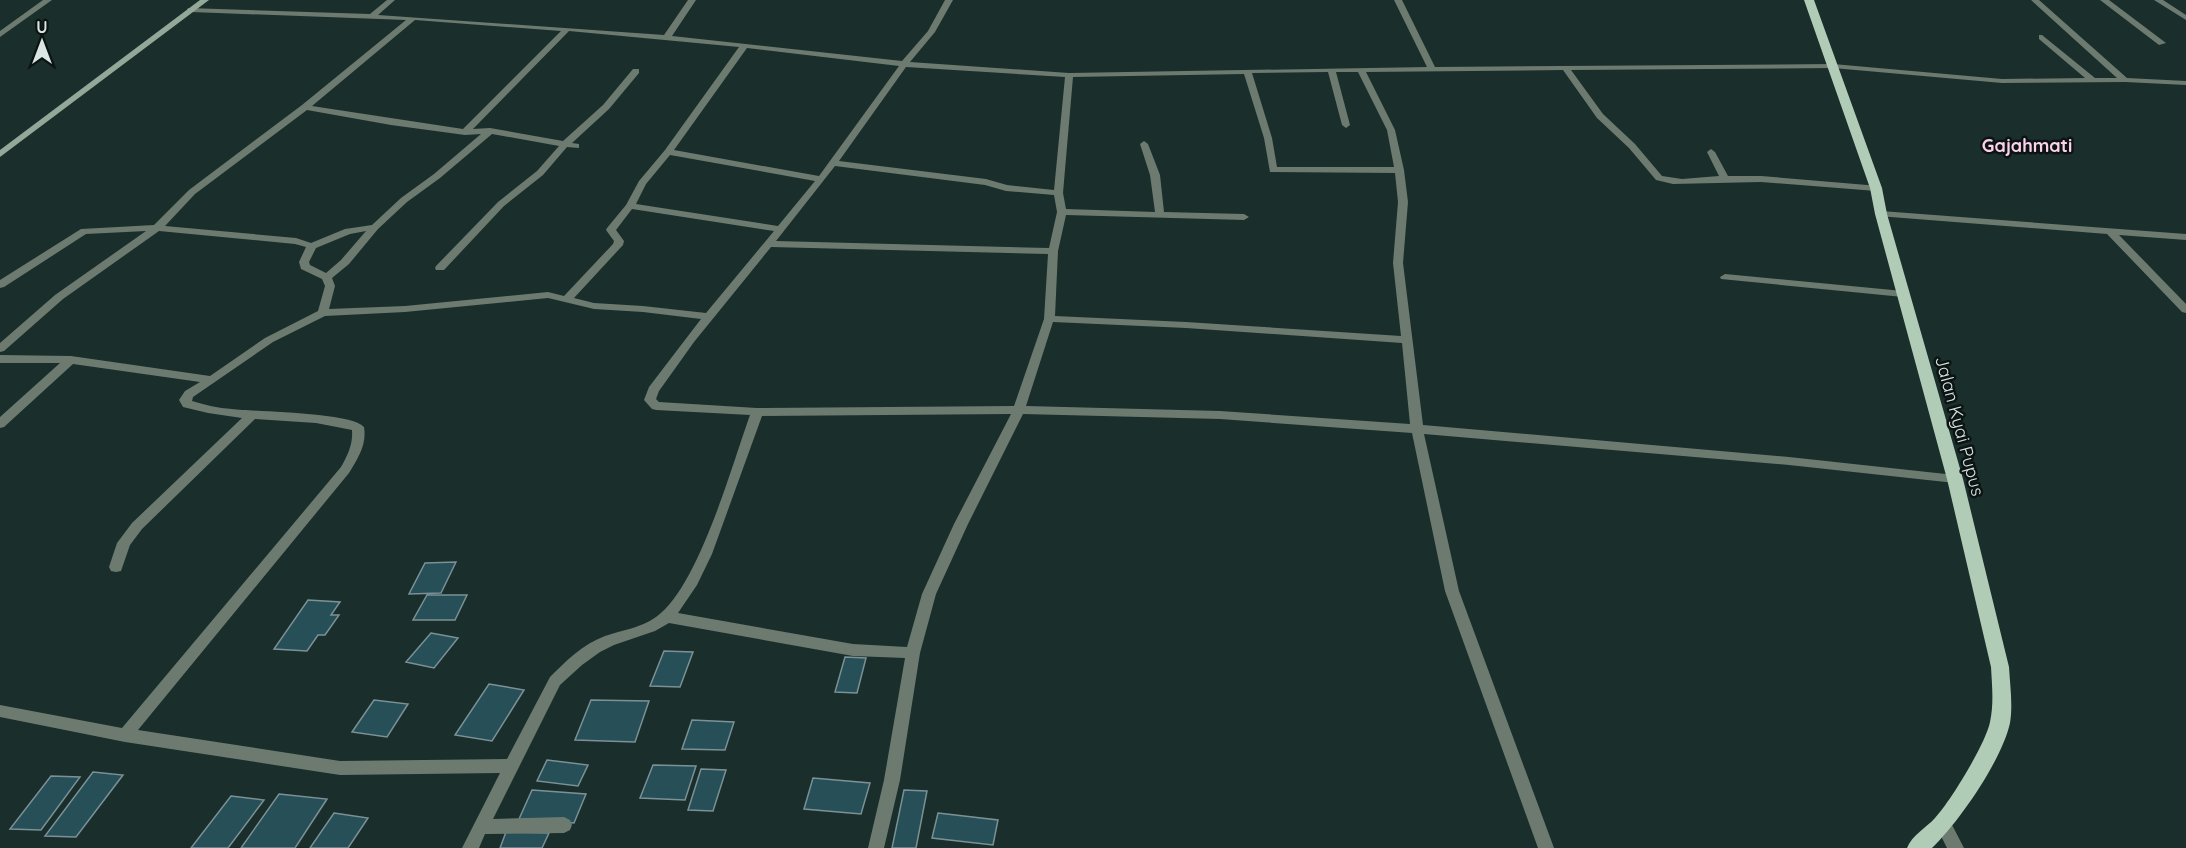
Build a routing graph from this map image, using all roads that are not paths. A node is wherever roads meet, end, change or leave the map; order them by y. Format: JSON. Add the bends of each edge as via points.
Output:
{"nodes":[{"id":1,"x":48,"y":0,"type":"edge"},
{"id":2,"x":205,"y":0,"type":"edge"},
{"id":3,"x":391,"y":0,"type":"edge"},
{"id":4,"x":692,"y":0,"type":"edge"},
{"id":5,"x":949,"y":0,"type":"edge"},
{"id":6,"x":1398,"y":0,"type":"edge"},
{"id":7,"x":1809,"y":0,"type":"edge"},
{"id":8,"x":2035,"y":0,"type":"edge"},
{"id":9,"x":2104,"y":0,"type":"edge"},
{"id":10,"x":2158,"y":0,"type":"edge"},
{"id":11,"x":191,"y":10,"type":"junction"},
{"id":12,"x":371,"y":17,"type":"junction"},
{"id":13,"x":413,"y":18,"type":"junction"},
{"id":14,"x":2186,"y":18,"type":"edge"},
{"id":15,"x":567,"y":29,"type":"junction"},
{"id":16,"x":0,"y":34,"type":"edge"},
{"id":17,"x":667,"y":37,"type":"junction"},
{"id":18,"x":2042,"y":37,"type":"dead end"},
{"id":19,"x":2162,"y":43,"type":"dead end"},
{"id":20,"x":745,"y":45,"type":"junction"},
{"id":21,"x":904,"y":64,"type":"junction"},
{"id":22,"x":1833,"y":66,"type":"junction"},
{"id":23,"x":1565,"y":68,"type":"junction"},
{"id":24,"x":1432,"y":69,"type":"junction"},
{"id":25,"x":1331,"y":70,"type":"junction"},
{"id":26,"x":1361,"y":70,"type":"junction"},
{"id":27,"x":636,"y":71,"type":"dead end"},
{"id":28,"x":1248,"y":73,"type":"junction"},
{"id":29,"x":1069,"y":75,"type":"junction"},
{"id":30,"x":2125,"y":80,"type":"junction"},
{"id":31,"x":2094,"y":81,"type":"junction"},
{"id":32,"x":2186,"y":83,"type":"edge"},
{"id":33,"x":305,"y":106,"type":"junction"},
{"id":34,"x":1346,"y":125,"type":"dead end"},
{"id":35,"x":489,"y":131,"type":"junction"},
{"id":36,"x":465,"y":132,"type":"junction"},
{"id":37,"x":565,"y":144,"type":"junction"},
{"id":38,"x":1144,"y":144,"type":"dead end"},
{"id":39,"x":576,"y":146,"type":"dead end"},
{"id":40,"x":668,"y":152,"type":"junction"},
{"id":41,"x":1712,"y":152,"type":"dead end"},
{"id":42,"x":0,"y":153,"type":"edge"},
{"id":43,"x":833,"y":163,"type":"junction"},
{"id":44,"x":1399,"y":171,"type":"junction"},
{"id":45,"x":821,"y":179,"type":"junction"},
{"id":46,"x":1725,"y":179,"type":"junction"},
{"id":47,"x":1876,"y":188,"type":"junction"},
{"id":48,"x":1058,"y":193,"type":"junction"},
{"id":49,"x":630,"y":206,"type":"junction"},
{"id":50,"x":1062,"y":212,"type":"junction"},
{"id":51,"x":1881,"y":214,"type":"junction"},
{"id":52,"x":1160,"y":215,"type":"junction"},
{"id":53,"x":1244,"y":217,"type":"dead end"},
{"id":54,"x":375,"y":227,"type":"junction"},
{"id":55,"x":157,"y":228,"type":"junction"},
{"id":56,"x":781,"y":229,"type":"junction"},
{"id":57,"x":2111,"y":232,"type":"junction"},
{"id":58,"x":2186,"y":237,"type":"edge"},
{"id":59,"x":769,"y":244,"type":"junction"},
{"id":60,"x":312,"y":246,"type":"junction"},
{"id":61,"x":1053,"y":251,"type":"junction"},
{"id":62,"x":440,"y":267,"type":"dead end"},
{"id":63,"x":327,"y":277,"type":"junction"},
{"id":64,"x":1725,"y":278,"type":"dead end"},
{"id":65,"x":0,"y":285,"type":"edge"},
{"id":66,"x":1903,"y":294,"type":"junction"},
{"id":67,"x":566,"y":300,"type":"junction"},
{"id":68,"x":2186,"y":310,"type":"edge"},
{"id":69,"x":323,"y":313,"type":"junction"},
{"id":70,"x":709,"y":317,"type":"junction"},
{"id":71,"x":1049,"y":319,"type":"junction"},
{"id":72,"x":1408,"y":340,"type":"junction"},
{"id":73,"x":0,"y":349,"type":"edge"},
{"id":74,"x":0,"y":359,"type":"edge"},
{"id":75,"x":71,"y":360,"type":"junction"},
{"id":76,"x":212,"y":380,"type":"junction"},
{"id":77,"x":1019,"y":411,"type":"junction"},
{"id":78,"x":757,"y":412,"type":"junction"},
{"id":79,"x":252,"y":415,"type":"junction"},
{"id":80,"x":0,"y":424,"type":"edge"},
{"id":81,"x":1417,"y":429,"type":"junction"},
{"id":82,"x":1955,"y":479,"type":"junction"},
{"id":83,"x":116,"y":567,"type":"dead end"},
{"id":84,"x":667,"y":617,"type":"junction"},
{"id":85,"x":913,"y":653,"type":"junction"},
{"id":86,"x":0,"y":711,"type":"edge"},
{"id":87,"x":125,"y":735,"type":"junction"},
{"id":88,"x":513,"y":766,"type":"junction"},
{"id":89,"x":1943,"y":824,"type":"junction"},
{"id":90,"x":564,"y":825,"type":"dead end"},
{"id":91,"x":481,"y":827,"type":"junction"},
{"id":92,"x":470,"y":848,"type":"edge"},
{"id":93,"x":876,"y":848,"type":"edge"},
{"id":94,"x":1546,"y":848,"type":"edge"},
{"id":95,"x":1917,"y":848,"type":"edge"},
{"id":96,"x":1956,"y":848,"type":"edge"}],
"edges":[{"from":1,"to":16,"type":"street"},
{"from":2,"to":11,"type":"main road"},
{"from":3,"to":12,"type":"street"},
{"from":4,"to":17,"type":"street"},
{"from":5,"to":21,"type":"street","via":[[931,32]]},
{"from":6,"to":24,"type":"street"},
{"from":7,"to":22,"type":"main road","name":"Jalan Kyai Pupus"},
{"from":8,"to":30,"type":"street"},
{"from":9,"to":19,"type":"street"},
{"from":10,"to":14,"type":"street"},
{"from":11,"to":12,"type":"street"},
{"from":11,"to":42,"type":"main road"},
{"from":12,"to":13,"type":"street"},
{"from":13,"to":15,"type":"street"},
{"from":13,"to":33,"type":"street"},
{"from":15,"to":17,"type":"street"},
{"from":15,"to":36,"type":"street"},
{"from":17,"to":20,"type":"street"},
{"from":18,"to":31,"type":"street"},
{"from":20,"to":21,"type":"street"},
{"from":20,"to":40,"type":"street"},
{"from":21,"to":29,"type":"street"},
{"from":21,"to":43,"type":"street"},
{"from":22,"to":23,"type":"street"},
{"from":22,"to":31,"type":"street","via":[[2002,81]]},
{"from":22,"to":47,"type":"main road","name":"Jalan Kyai Pupus"},
{"from":23,"to":24,"type":"street"},
{"from":23,"to":46,"type":"street","via":[[1600,116],[1659,178],[1676,182]]},
{"from":24,"to":26,"type":"street"},
{"from":25,"to":26,"type":"street"},
{"from":25,"to":28,"type":"street"},
{"from":25,"to":34,"type":"street"},
{"from":26,"to":44,"type":"street","via":[[1391,130]]},
{"from":27,"to":37,"type":"street","via":[[606,107]]},
{"from":28,"to":29,"type":"street"},
{"from":28,"to":44,"type":"street","via":[[1268,138],[1273,170]]},
{"from":29,"to":48,"type":"street"},
{"from":30,"to":31,"type":"street"},
{"from":30,"to":32,"type":"street"},
{"from":33,"to":36,"type":"street"},
{"from":33,"to":55,"type":"street","via":[[192,192]]},
{"from":35,"to":36,"type":"street"},
{"from":35,"to":37,"type":"street"},
{"from":35,"to":54,"type":"street"},
{"from":37,"to":39,"type":"street"},
{"from":37,"to":62,"type":"street","via":[[540,173],[501,204]]},
{"from":38,"to":52,"type":"street","via":[[1155,175]]},
{"from":40,"to":45,"type":"street"},
{"from":40,"to":49,"type":"street","via":[[642,183]]},
{"from":41,"to":46,"type":"street"},
{"from":43,"to":45,"type":"street"},
{"from":43,"to":48,"type":"street"},
{"from":44,"to":72,"type":"street","via":[[1403,202],[1398,263]]},
{"from":45,"to":56,"type":"street"},
{"from":46,"to":47,"type":"street"},
{"from":47,"to":51,"type":"main road","name":"Jalan Kyai Pupus"},
{"from":48,"to":50,"type":"street"},
{"from":49,"to":56,"type":"street"},
{"from":49,"to":67,"type":"street","via":[[611,230],[618,245]]},
{"from":50,"to":52,"type":"street"},
{"from":50,"to":61,"type":"street"},
{"from":51,"to":57,"type":"street"},
{"from":51,"to":66,"type":"main road","name":"Jalan Kyai Pupus"},
{"from":52,"to":53,"type":"street"},
{"from":54,"to":60,"type":"street","via":[[348,231]]},
{"from":54,"to":63,"type":"street"},
{"from":55,"to":60,"type":"street","via":[[296,241]]},
{"from":55,"to":65,"type":"street","via":[[84,231]]},
{"from":55,"to":73,"type":"street","via":[[59,297]]},
{"from":56,"to":59,"type":"street"},
{"from":57,"to":58,"type":"street"},
{"from":57,"to":68,"type":"street"},
{"from":59,"to":61,"type":"street"},
{"from":59,"to":70,"type":"street"},
{"from":60,"to":63,"type":"street","via":[[305,267]]},
{"from":61,"to":71,"type":"street"},
{"from":63,"to":69,"type":"street","via":[[330,286]]},
{"from":64,"to":66,"type":"street"},
{"from":66,"to":82,"type":"main road","name":"Jalan Kyai Pupus"},
{"from":67,"to":69,"type":"street","via":[[548,295]]},
{"from":67,"to":70,"type":"street"},
{"from":69,"to":76,"type":"street","via":[[269,340]]},
{"from":70,"to":78,"type":"street","via":[[653,390],[650,400],[656,406],[668,408]]},
{"from":71,"to":72,"type":"street"},
{"from":71,"to":77,"type":"street"},
{"from":72,"to":81,"type":"street"},
{"from":74,"to":75,"type":"street"},
{"from":75,"to":76,"type":"street"},
{"from":75,"to":80,"type":"street"},
{"from":76,"to":79,"type":"street","via":[[189,394],[187,404]]},
{"from":77,"to":78,"type":"street"},
{"from":77,"to":81,"type":"street","via":[[1220,415]]},
{"from":77,"to":85,"type":"street","via":[[929,594]]},
{"from":78,"to":84,"type":"street","via":[[695,577],[677,609]]},
{"from":79,"to":83,"type":"street","via":[[137,526],[124,543]]},
{"from":79,"to":87,"type":"street","via":[[341,422],[358,427],[356,451],[345,470]]},
{"from":81,"to":82,"type":"street"},
{"from":81,"to":94,"type":"street","via":[[1452,591]]},
{"from":82,"to":89,"type":"main road","name":"Jalan Kyai Pupus","via":[[2001,667],[2002,699],[2000,723],[1989,752]]},
{"from":84,"to":85,"type":"street","via":[[853,650]]},
{"from":84,"to":88,"type":"street","via":[[656,626],[601,644],[576,660],[555,681]]},
{"from":85,"to":93,"type":"street","via":[[892,780]]},
{"from":86,"to":87,"type":"street"},
{"from":87,"to":88,"type":"street","via":[[340,768]]},
{"from":88,"to":91,"type":"street"},
{"from":89,"to":95,"type":"main road","name":"Jalan Kyai Pupus"},
{"from":89,"to":96,"type":"street"},
{"from":90,"to":91,"type":"street"},
{"from":91,"to":92,"type":"street"}]}
